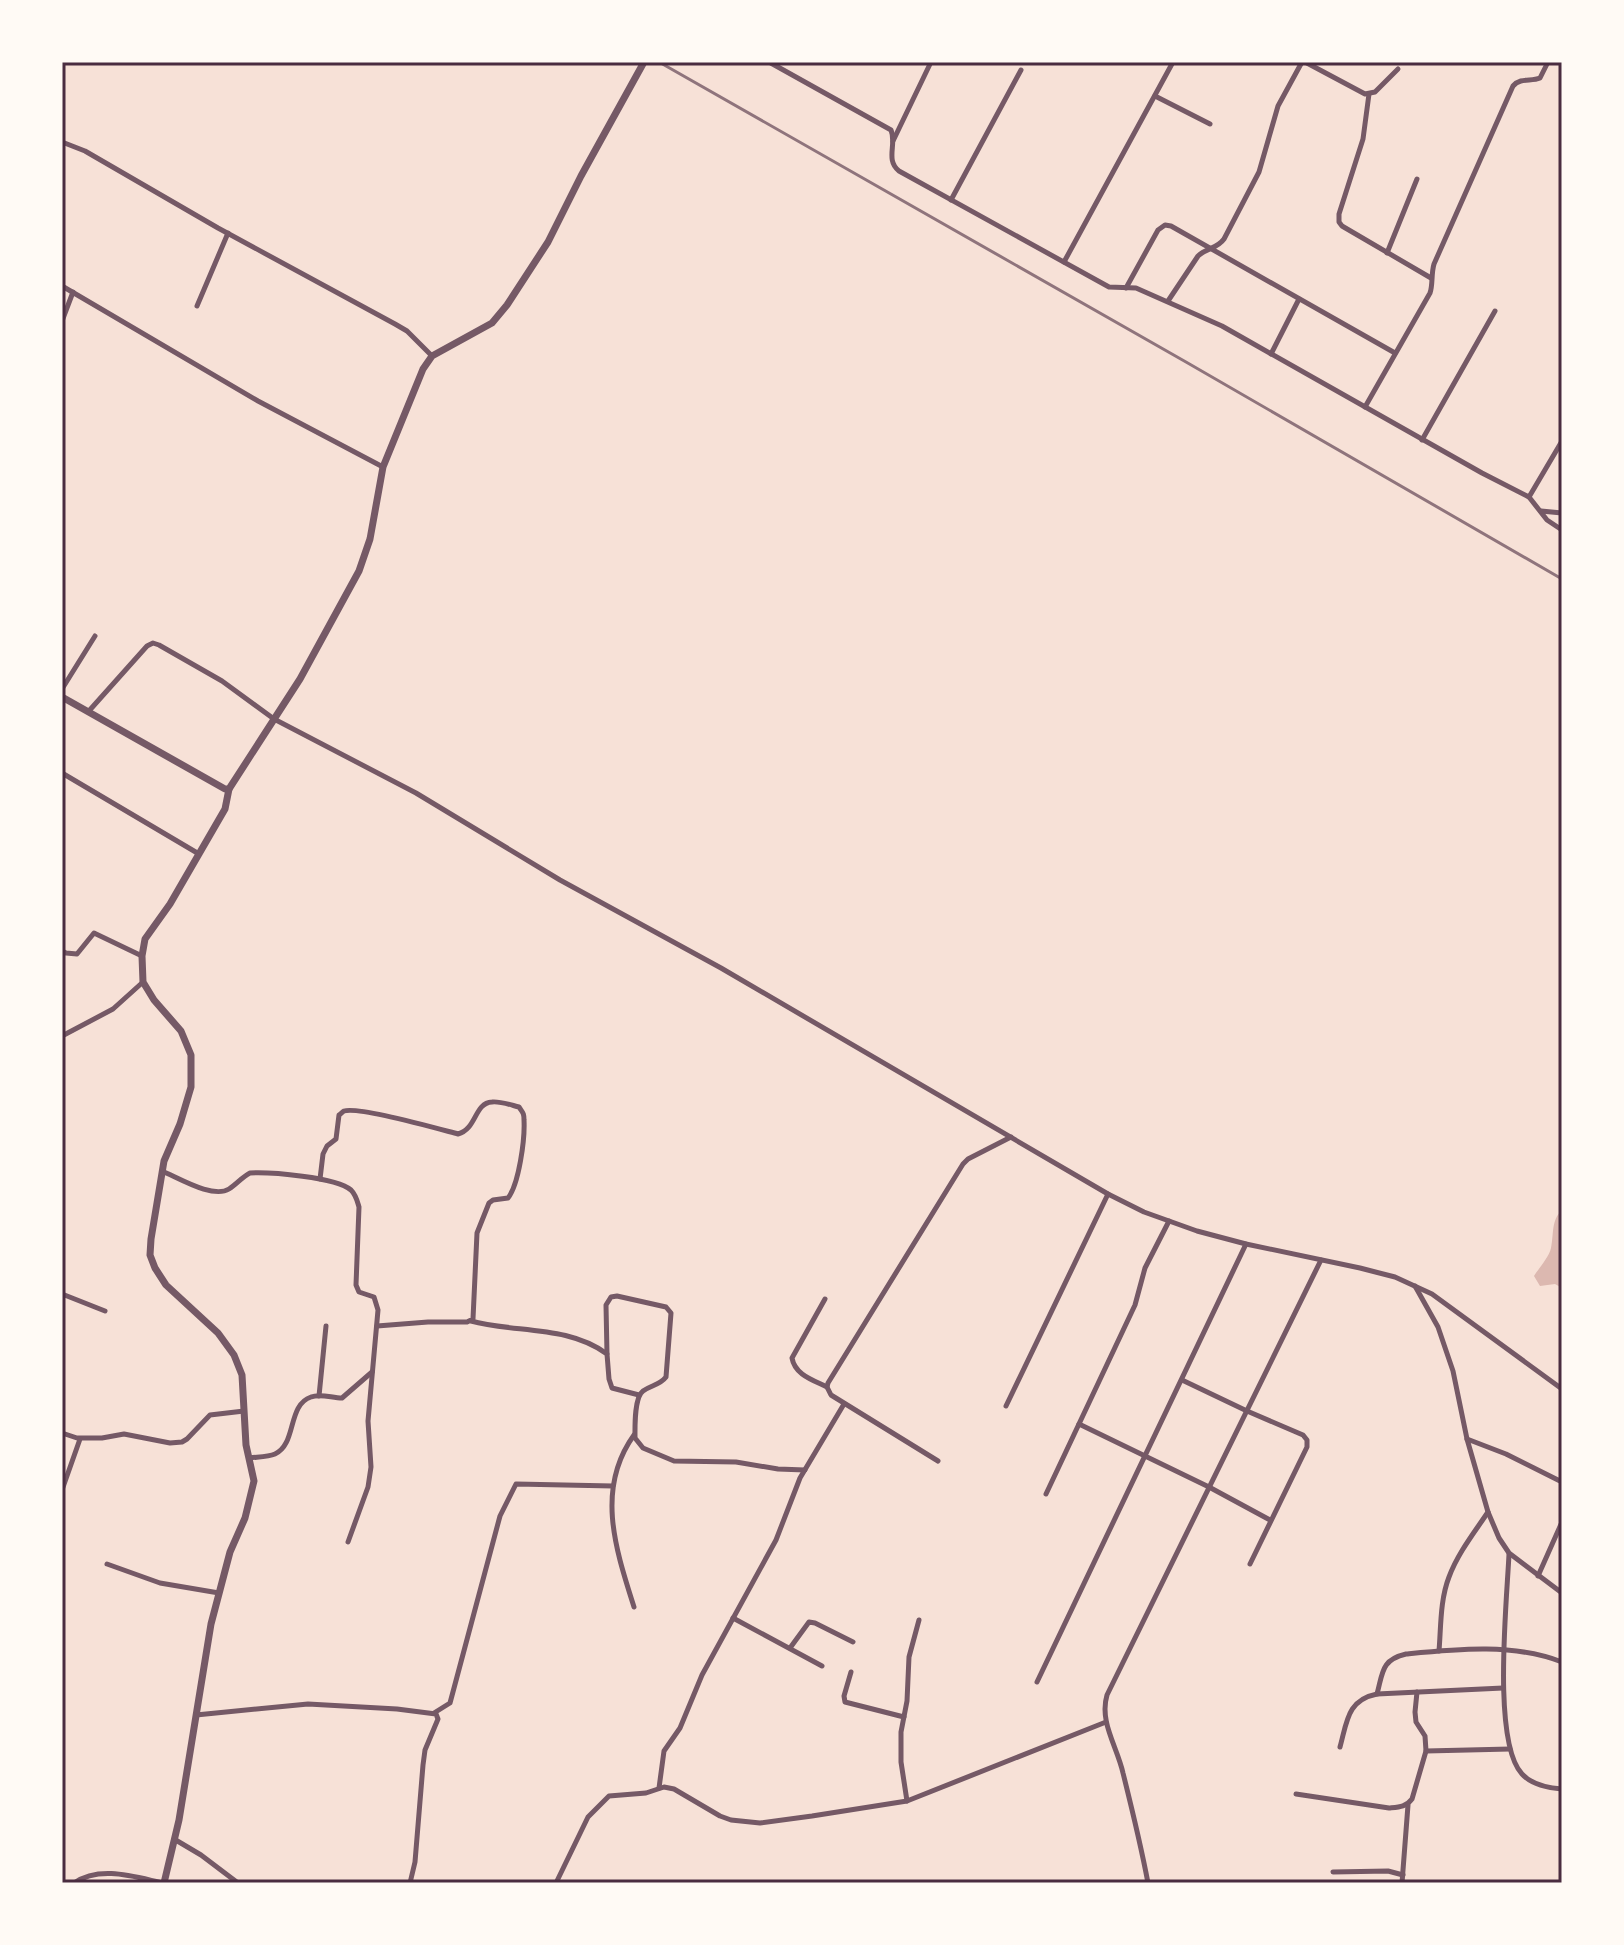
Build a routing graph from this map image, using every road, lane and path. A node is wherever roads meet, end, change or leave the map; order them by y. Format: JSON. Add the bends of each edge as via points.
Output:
{"nodes":[{"id":1,"x":644,"y":62,"type":"edge"},
{"id":2,"x":769,"y":62,"type":"edge"},
{"id":3,"x":931,"y":62,"type":"edge"},
{"id":4,"x":1173,"y":62,"type":"edge"},
{"id":5,"x":1303,"y":62,"type":"edge"},
{"id":6,"x":1548,"y":62,"type":"edge"},
{"id":7,"x":1398,"y":69,"type":"dead end"},
{"id":8,"x":1021,"y":70,"type":"dead end"},
{"id":9,"x":1369,"y":94,"type":"junction"},
{"id":10,"x":1155,"y":96,"type":"junction"},
{"id":11,"x":1210,"y":124,"type":"dead end"},
{"id":12,"x":62,"y":142,"type":"edge"},
{"id":13,"x":893,"y":142,"type":"junction"},
{"id":14,"x":1417,"y":179,"type":"dead end"},
{"id":15,"x":951,"y":200,"type":"junction"},
{"id":16,"x":228,"y":233,"type":"junction"},
{"id":17,"x":1212,"y":249,"type":"junction"},
{"id":18,"x":1387,"y":253,"type":"junction"},
{"id":19,"x":1064,"y":262,"type":"junction"},
{"id":20,"x":1431,"y":278,"type":"junction"},
{"id":21,"x":62,"y":286,"type":"edge"},
{"id":22,"x":1126,"y":288,"type":"junction"},
{"id":23,"x":73,"y":292,"type":"junction"},
{"id":24,"x":1299,"y":299,"type":"junction"},
{"id":25,"x":1168,"y":301,"type":"junction"},
{"id":26,"x":197,"y":306,"type":"dead end"},
{"id":27,"x":1495,"y":311,"type":"dead end"},
{"id":28,"x":62,"y":321,"type":"edge"},
{"id":29,"x":1395,"y":353,"type":"junction"},
{"id":30,"x":1271,"y":354,"type":"junction"},
{"id":31,"x":432,"y":356,"type":"junction"},
{"id":32,"x":1365,"y":407,"type":"junction"},
{"id":33,"x":1422,"y":440,"type":"junction"},
{"id":34,"x":1562,"y":441,"type":"edge"},
{"id":35,"x":383,"y":467,"type":"junction"},
{"id":36,"x":1529,"y":497,"type":"junction"},
{"id":37,"x":1540,"y":511,"type":"junction"},
{"id":38,"x":1562,"y":513,"type":"edge"},
{"id":39,"x":1562,"y":530,"type":"edge"},
{"id":40,"x":95,"y":636,"type":"dead end"},
{"id":41,"x":62,"y":689,"type":"edge"},
{"id":42,"x":62,"y":697,"type":"edge"},
{"id":43,"x":88,"y":712,"type":"junction"},
{"id":44,"x":274,"y":719,"type":"junction"},
{"id":45,"x":62,"y":773,"type":"edge"},
{"id":46,"x":229,"y":789,"type":"junction"},
{"id":47,"x":200,"y":855,"type":"junction"},
{"id":48,"x":62,"y":951,"type":"edge"},
{"id":49,"x":142,"y":956,"type":"junction"},
{"id":50,"x":143,"y":982,"type":"junction"},
{"id":51,"x":62,"y":1036,"type":"edge"},
{"id":52,"x":1011,"y":1137,"type":"junction"},
{"id":53,"x":162,"y":1171,"type":"junction"},
{"id":54,"x":320,"y":1179,"type":"junction"},
{"id":55,"x":1108,"y":1194,"type":"junction"},
{"id":56,"x":1169,"y":1221,"type":"junction"},
{"id":57,"x":1246,"y":1244,"type":"junction"},
{"id":58,"x":1321,"y":1260,"type":"junction"},
{"id":59,"x":1415,"y":1286,"type":"junction"},
{"id":60,"x":62,"y":1294,"type":"edge"},
{"id":61,"x":825,"y":1299,"type":"dead end"},
{"id":62,"x":105,"y":1311,"type":"dead end"},
{"id":63,"x":471,"y":1321,"type":"junction"},
{"id":64,"x":326,"y":1326,"type":"dead end"},
{"id":65,"x":377,"y":1326,"type":"junction"},
{"id":66,"x":607,"y":1354,"type":"junction"},
{"id":67,"x":372,"y":1371,"type":"junction"},
{"id":68,"x":1182,"y":1380,"type":"junction"},
{"id":69,"x":827,"y":1387,"type":"junction"},
{"id":70,"x":1562,"y":1389,"type":"edge"},
{"id":71,"x":639,"y":1395,"type":"junction"},
{"id":72,"x":319,"y":1396,"type":"junction"},
{"id":73,"x":845,"y":1403,"type":"junction"},
{"id":74,"x":1006,"y":1406,"type":"dead end"},
{"id":75,"x":244,"y":1411,"type":"junction"},
{"id":76,"x":1247,"y":1411,"type":"junction"},
{"id":77,"x":1079,"y":1424,"type":"junction"},
{"id":78,"x":62,"y":1433,"type":"edge"},
{"id":79,"x":635,"y":1434,"type":"junction"},
{"id":80,"x":80,"y":1438,"type":"junction"},
{"id":81,"x":1467,"y":1439,"type":"junction"},
{"id":82,"x":1145,"y":1456,"type":"junction"},
{"id":83,"x":250,"y":1458,"type":"junction"},
{"id":84,"x":938,"y":1461,"type":"dead end"},
{"id":85,"x":805,"y":1470,"type":"junction"},
{"id":86,"x":1562,"y":1482,"type":"edge"},
{"id":87,"x":613,"y":1486,"type":"junction"},
{"id":88,"x":1209,"y":1487,"type":"junction"},
{"id":89,"x":62,"y":1490,"type":"edge"},
{"id":90,"x":1046,"y":1494,"type":"dead end"},
{"id":91,"x":1488,"y":1512,"type":"junction"},
{"id":92,"x":1270,"y":1520,"type":"junction"},
{"id":93,"x":1562,"y":1522,"type":"edge"},
{"id":94,"x":348,"y":1542,"type":"dead end"},
{"id":95,"x":1509,"y":1553,"type":"junction"},
{"id":96,"x":107,"y":1564,"type":"dead end"},
{"id":97,"x":1250,"y":1564,"type":"dead end"},
{"id":98,"x":1538,"y":1576,"type":"junction"},
{"id":99,"x":219,"y":1593,"type":"junction"},
{"id":100,"x":1562,"y":1593,"type":"edge"},
{"id":101,"x":634,"y":1607,"type":"dead end"},
{"id":102,"x":733,"y":1618,"type":"junction"},
{"id":103,"x":919,"y":1620,"type":"dead end"},
{"id":104,"x":853,"y":1642,"type":"dead end"},
{"id":105,"x":790,"y":1648,"type":"junction"},
{"id":106,"x":1504,"y":1650,"type":"junction"},
{"id":107,"x":1439,"y":1651,"type":"junction"},
{"id":108,"x":1562,"y":1662,"type":"edge"},
{"id":109,"x":822,"y":1666,"type":"dead end"},
{"id":110,"x":851,"y":1672,"type":"dead end"},
{"id":111,"x":1037,"y":1682,"type":"dead end"},
{"id":112,"x":1503,"y":1688,"type":"junction"},
{"id":113,"x":1417,"y":1692,"type":"junction"},
{"id":114,"x":1377,"y":1694,"type":"junction"},
{"id":115,"x":434,"y":1713,"type":"junction"},
{"id":116,"x":196,"y":1715,"type":"junction"},
{"id":117,"x":904,"y":1717,"type":"junction"},
{"id":118,"x":1106,"y":1722,"type":"junction"},
{"id":119,"x":1340,"y":1747,"type":"dead end"},
{"id":120,"x":1510,"y":1749,"type":"junction"},
{"id":121,"x":1426,"y":1751,"type":"junction"},
{"id":122,"x":659,"y":1789,"type":"junction"},
{"id":123,"x":1562,"y":1789,"type":"edge"},
{"id":124,"x":1296,"y":1794,"type":"dead end"},
{"id":125,"x":907,"y":1801,"type":"junction"},
{"id":126,"x":1408,"y":1804,"type":"junction"},
{"id":127,"x":174,"y":1839,"type":"junction"},
{"id":128,"x":1333,"y":1872,"type":"dead end"},
{"id":129,"x":1403,"y":1875,"type":"junction"},
{"id":130,"x":74,"y":1883,"type":"edge"},
{"id":131,"x":163,"y":1883,"type":"edge"},
{"id":132,"x":238,"y":1883,"type":"edge"},
{"id":133,"x":410,"y":1883,"type":"edge"},
{"id":134,"x":557,"y":1883,"type":"edge"},
{"id":135,"x":1148,"y":1883,"type":"edge"},
{"id":136,"x":1402,"y":1883,"type":"edge"}],
"edges":[{"from":1,"to":31,"type":"street","via":[[548,242],[507,305],[492,323]]},
{"from":2,"to":13,"type":"street","via":[[891,130]]},
{"from":3,"to":13,"type":"street"},
{"from":4,"to":10,"type":"street"},
{"from":5,"to":9,"type":"street"},
{"from":5,"to":17,"type":"street","via":[[1278,106],[1259,172],[1221,244]]},
{"from":6,"to":20,"type":"street","via":[[1540,78],[1513,86]]},
{"from":7,"to":9,"type":"street"},
{"from":8,"to":15,"type":"street"},
{"from":9,"to":18,"type":"street","via":[[1363,139],[1339,222]]},
{"from":10,"to":11,"type":"street"},
{"from":10,"to":19,"type":"street"},
{"from":12,"to":16,"type":"street"},
{"from":13,"to":15,"type":"street","via":[[894,167]]},
{"from":14,"to":18,"type":"street"},
{"from":15,"to":19,"type":"street"},
{"from":16,"to":26,"type":"street"},
{"from":16,"to":31,"type":"street","via":[[407,331]]},
{"from":17,"to":22,"type":"street","via":[[1162,226]]},
{"from":17,"to":24,"type":"street"},
{"from":17,"to":25,"type":"street","via":[[1198,256]]},
{"from":18,"to":20,"type":"street"},
{"from":19,"to":22,"type":"street","via":[[1109,287]]},
{"from":20,"to":29,"type":"street","via":[[1430,293]]},
{"from":21,"to":23,"type":"street"},
{"from":22,"to":25,"type":"street"},
{"from":23,"to":28,"type":"street"},
{"from":23,"to":35,"type":"street"},
{"from":24,"to":29,"type":"street"},
{"from":24,"to":30,"type":"street"},
{"from":25,"to":30,"type":"street"},
{"from":27,"to":33,"type":"street"},
{"from":29,"to":32,"type":"street"},
{"from":30,"to":32,"type":"street"},
{"from":31,"to":35,"type":"street"},
{"from":32,"to":33,"type":"street"},
{"from":33,"to":36,"type":"street"},
{"from":34,"to":36,"type":"street"},
{"from":35,"to":44,"type":"street","via":[[359,571]]},
{"from":36,"to":37,"type":"street"},
{"from":37,"to":38,"type":"street"},
{"from":37,"to":39,"type":"street"},
{"from":40,"to":41,"type":"street"},
{"from":42,"to":43,"type":"street"},
{"from":43,"to":44,"type":"street","via":[[153,643],[222,681]]},
{"from":43,"to":46,"type":"street"},
{"from":44,"to":46,"type":"street"},
{"from":44,"to":52,"type":"street","via":[[416,793]]},
{"from":45,"to":47,"type":"street"},
{"from":46,"to":47,"type":"street","via":[[225,809]]},
{"from":47,"to":49,"type":"street","via":[[145,939]]},
{"from":48,"to":49,"type":"street","via":[[77,954],[97,933]]},
{"from":49,"to":50,"type":"street"},
{"from":50,"to":51,"type":"street","via":[[113,1009]]},
{"from":50,"to":53,"type":"street","via":[[181,1031],[191,1055],[191,1087]]},
{"from":52,"to":55,"type":"street"},
{"from":52,"to":69,"type":"street","via":[[963,1164]]},
{"from":53,"to":54,"type":"street","via":[[212,1192],[229,1189],[250,1173]]},
{"from":53,"to":75,"type":"street","via":[[150,1255],[166,1285],[234,1355],[242,1375]]},
{"from":54,"to":63,"type":"street","via":[[325,1150],[336,1139],[344,1111],[458,1134],[471,1127],[486,1103],[521,1109],[522,1142],[513,1191],[508,1198],[489,1203],[477,1233]]},
{"from":54,"to":65,"type":"street","via":[[340,1184],[357,1199],[356,1285],[376,1300]]},
{"from":55,"to":56,"type":"street"},
{"from":55,"to":74,"type":"street"},
{"from":56,"to":57,"type":"street"},
{"from":56,"to":77,"type":"street"},
{"from":57,"to":58,"type":"street"},
{"from":57,"to":68,"type":"street"},
{"from":58,"to":59,"type":"street"},
{"from":58,"to":76,"type":"street"},
{"from":59,"to":70,"type":"street"},
{"from":59,"to":81,"type":"street","via":[[1438,1327],[1453,1371]]},
{"from":60,"to":62,"type":"street"},
{"from":61,"to":69,"type":"street","via":[[792,1358],[797,1371]]},
{"from":63,"to":65,"type":"street"},
{"from":63,"to":66,"type":"street","via":[[570,1336]]},
{"from":64,"to":72,"type":"street"},
{"from":65,"to":67,"type":"street"},
{"from":66,"to":71,"type":"street","via":[[612,1388]]},
{"from":66,"to":71,"type":"street","via":[[606,1305],[611,1297],[669,1310],[665,1379]]},
{"from":67,"to":72,"type":"street","via":[[347,1396]]},
{"from":67,"to":94,"type":"street","via":[[370,1477]]},
{"from":68,"to":76,"type":"street"},
{"from":68,"to":82,"type":"street"},
{"from":69,"to":73,"type":"street"},
{"from":71,"to":79,"type":"street"},
{"from":72,"to":83,"type":"street","via":[[301,1404],[281,1449]]},
{"from":73,"to":84,"type":"street"},
{"from":73,"to":85,"type":"street"},
{"from":75,"to":80,"type":"street","via":[[210,1415],[182,1442],[131,1435]]},
{"from":75,"to":83,"type":"street"},
{"from":76,"to":88,"type":"street"},
{"from":76,"to":92,"type":"street","via":[[1307,1440]]},
{"from":77,"to":82,"type":"street"},
{"from":77,"to":90,"type":"street"},
{"from":78,"to":80,"type":"street"},
{"from":79,"to":85,"type":"street","via":[[643,1448],[674,1461]]},
{"from":79,"to":87,"type":"street"},
{"from":80,"to":89,"type":"street"},
{"from":81,"to":86,"type":"street"},
{"from":81,"to":91,"type":"street"},
{"from":82,"to":88,"type":"street"},
{"from":82,"to":111,"type":"street"},
{"from":83,"to":99,"type":"street","via":[[254,1481]]},
{"from":85,"to":102,"type":"street","via":[[776,1540]]},
{"from":87,"to":101,"type":"street","via":[[615,1544]]},
{"from":87,"to":115,"type":"street","via":[[516,1484],[500,1516],[450,1703]]},
{"from":88,"to":92,"type":"street"},
{"from":88,"to":118,"type":"street","via":[[1107,1695]]},
{"from":91,"to":95,"type":"street"},
{"from":91,"to":107,"type":"street","via":[[1448,1579]]},
{"from":92,"to":97,"type":"street"},
{"from":93,"to":98,"type":"street"},
{"from":95,"to":98,"type":"street"},
{"from":95,"to":106,"type":"street"},
{"from":96,"to":99,"type":"street","via":[[160,1583]]},
{"from":98,"to":100,"type":"street"},
{"from":99,"to":116,"type":"street"},
{"from":102,"to":105,"type":"street"},
{"from":102,"to":122,"type":"street","via":[[664,1751]]},
{"from":103,"to":117,"type":"street","via":[[909,1657]]},
{"from":104,"to":105,"type":"street","via":[[809,1622]]},
{"from":105,"to":109,"type":"street"},
{"from":106,"to":107,"type":"street"},
{"from":106,"to":108,"type":"street"},
{"from":106,"to":112,"type":"street"},
{"from":107,"to":114,"type":"street","via":[[1393,1657],[1384,1666]]},
{"from":110,"to":117,"type":"street","via":[[845,1702]]},
{"from":112,"to":113,"type":"street"},
{"from":112,"to":120,"type":"street"},
{"from":113,"to":114,"type":"street"},
{"from":113,"to":121,"type":"street","via":[[1416,1722]]},
{"from":114,"to":119,"type":"street","via":[[1353,1707]]},
{"from":115,"to":116,"type":"street","via":[[308,1704]]},
{"from":115,"to":133,"type":"street","via":[[438,1719],[425,1750]]},
{"from":116,"to":127,"type":"street"},
{"from":117,"to":125,"type":"street","via":[[901,1762]]},
{"from":118,"to":125,"type":"street"},
{"from":118,"to":135,"type":"street","via":[[1122,1767]]},
{"from":120,"to":121,"type":"street"},
{"from":120,"to":123,"type":"street","via":[[1523,1775]]},
{"from":121,"to":126,"type":"street"},
{"from":122,"to":125,"type":"street","via":[[674,1789],[720,1816],[760,1823]]},
{"from":122,"to":134,"type":"street","via":[[609,1796],[588,1817]]},
{"from":124,"to":126,"type":"street","via":[[1389,1808]]},
{"from":126,"to":129,"type":"street"},
{"from":127,"to":131,"type":"street"},
{"from":127,"to":132,"type":"street"},
{"from":128,"to":129,"type":"street"},
{"from":129,"to":136,"type":"street"},
{"from":130,"to":131,"type":"street","via":[[102,1874]]}]}
